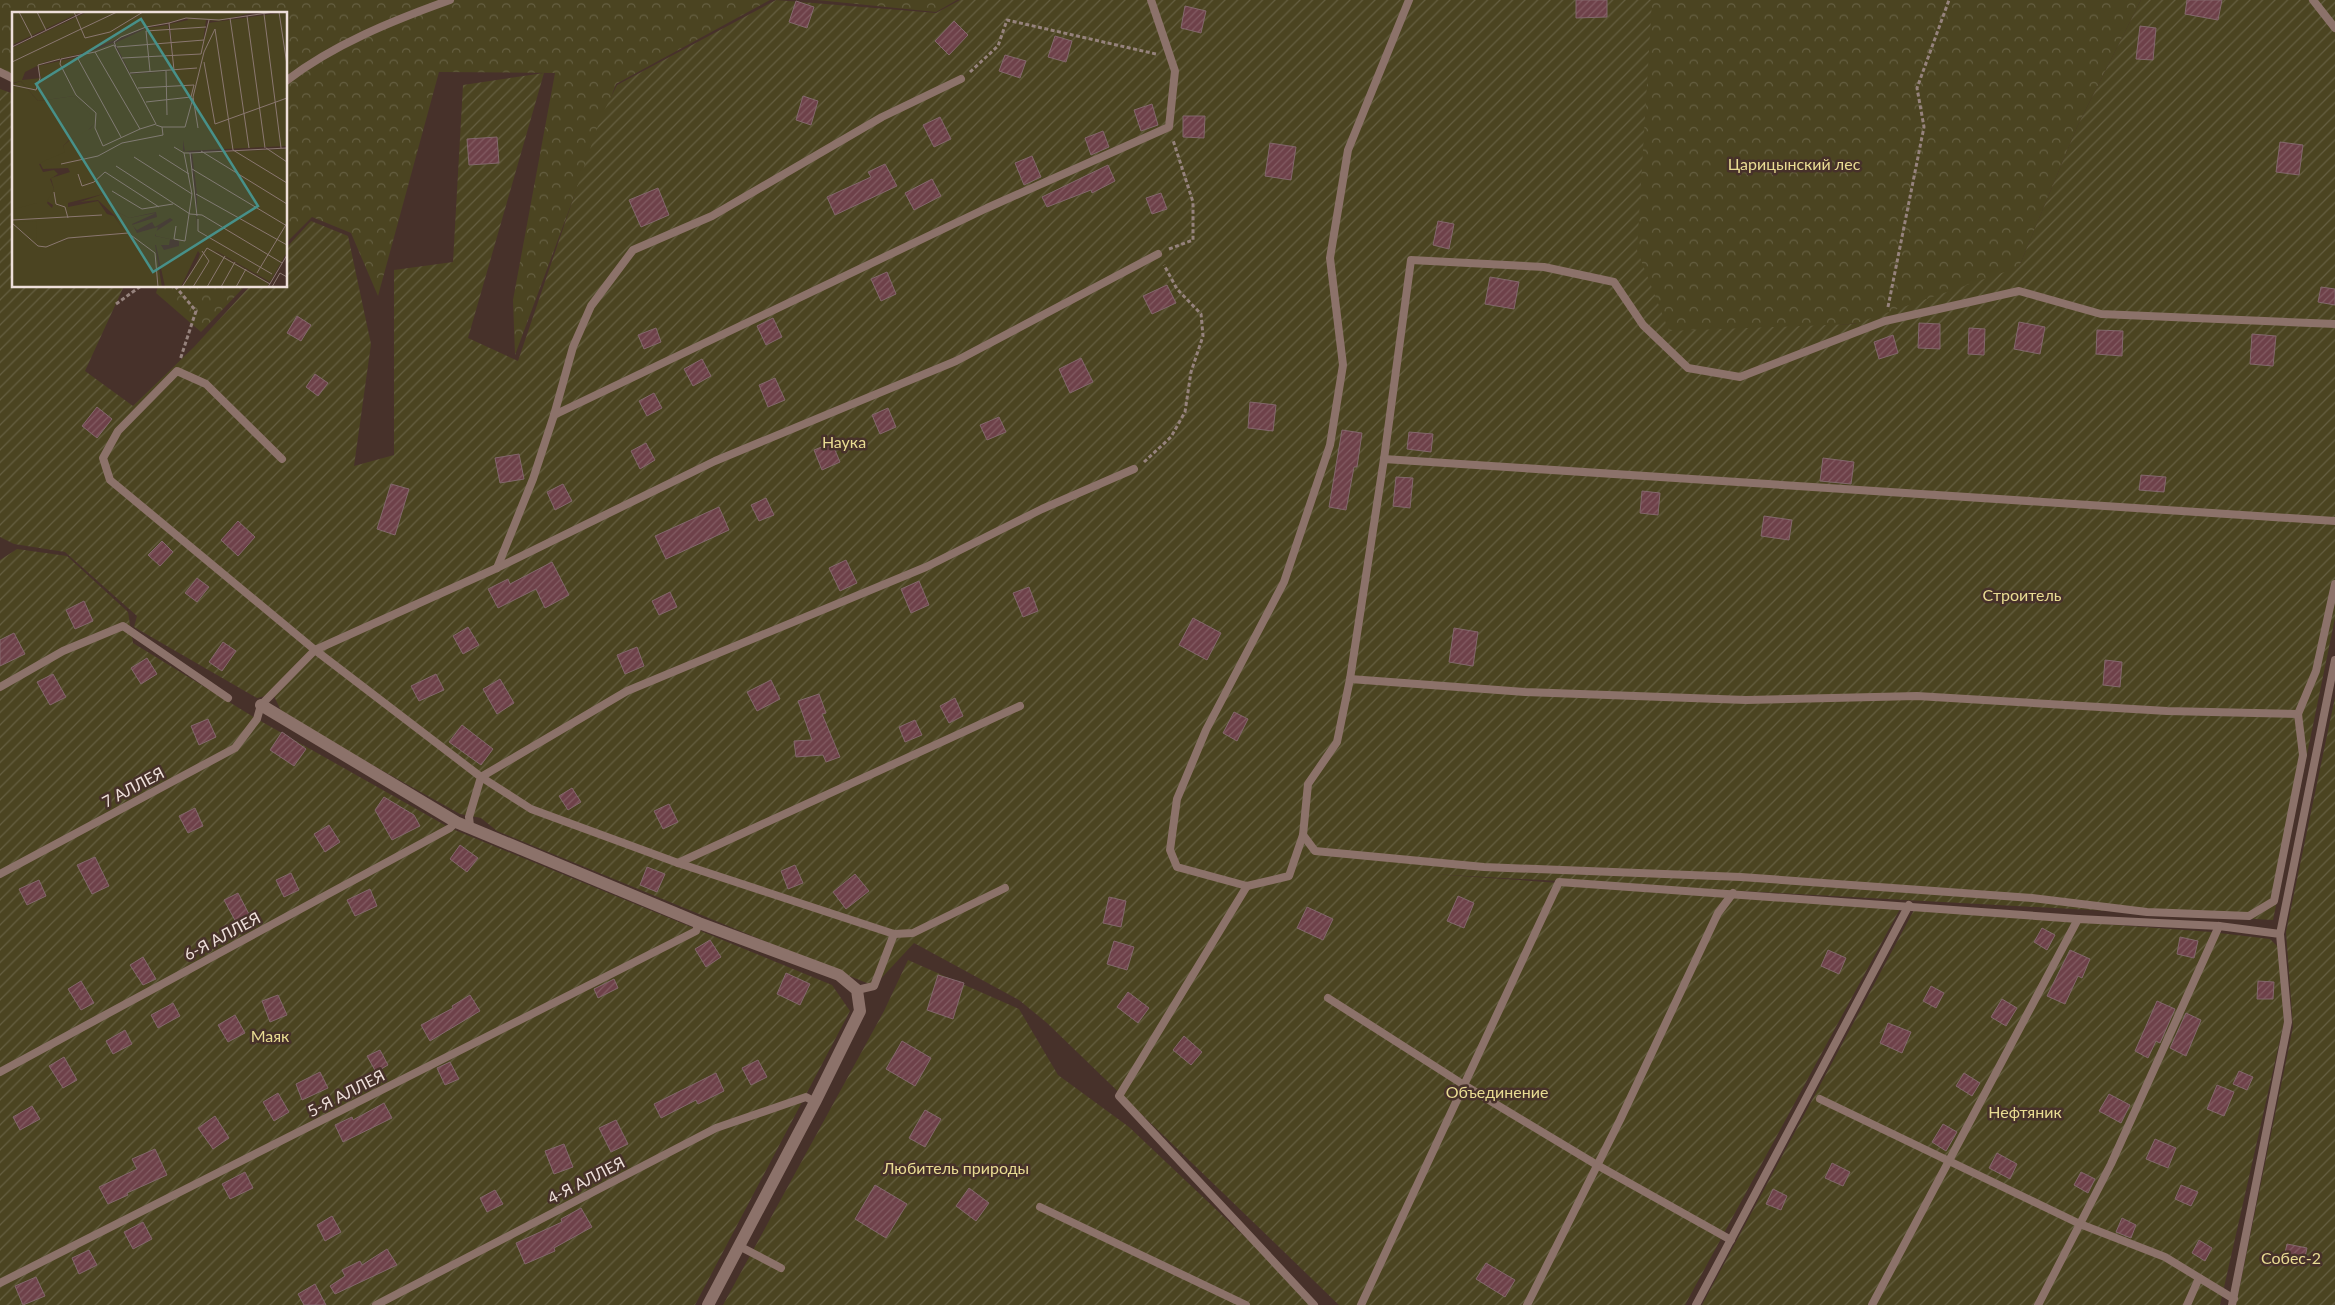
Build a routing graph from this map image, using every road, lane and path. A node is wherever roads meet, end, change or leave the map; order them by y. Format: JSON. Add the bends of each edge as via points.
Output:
{"nodes":[{"id":1,"x":450,"y":0,"type":"edge"},
{"id":2,"x":1151,"y":0,"type":"edge"},
{"id":3,"x":1409,"y":0,"type":"edge"},
{"id":4,"x":1950,"y":0,"type":"edge"},
{"id":5,"x":2313,"y":0,"type":"edge"},
{"id":6,"x":2335,"y":28,"type":"edge"},
{"id":7,"x":1171,"y":58,"type":"junction"},
{"id":8,"x":0,"y":72,"type":"edge"},
{"id":9,"x":12,"y":78,"type":"edge"},
{"id":10,"x":288,"y":79,"type":"edge"},
{"id":11,"x":961,"y":79,"type":"joint"},
{"id":12,"x":1169,"y":127,"type":"junction"},
{"id":13,"x":1158,"y":254,"type":"junction"},
{"id":14,"x":138,"y":288,"type":"edge"},
{"id":15,"x":178,"y":288,"type":"edge"},
{"id":16,"x":116,"y":304,"type":"dead end"},
{"id":17,"x":1885,"y":321,"type":"junction"},
{"id":18,"x":2335,"y":324,"type":"edge"},
{"id":19,"x":176,"y":371,"type":"junction"},
{"id":20,"x":554,"y":414,"type":"junction"},
{"id":21,"x":282,"y":459,"type":"dead end"},
{"id":22,"x":1384,"y":459,"type":"junction"},
{"id":23,"x":1134,"y":469,"type":"joint"},
{"id":24,"x":2335,"y":520,"type":"edge"},
{"id":25,"x":497,"y":568,"type":"junction"},
{"id":26,"x":2335,"y":584,"type":"edge"},
{"id":27,"x":315,"y":650,"type":"junction"},
{"id":28,"x":2335,"y":660,"type":"edge"},
{"id":29,"x":1350,"y":679,"type":"junction"},
{"id":30,"x":0,"y":687,"type":"edge"},
{"id":31,"x":228,"y":698,"type":"dead end"},
{"id":32,"x":261,"y":705,"type":"junction"},
{"id":33,"x":1020,"y":706,"type":"dead end"},
{"id":34,"x":2298,"y":714,"type":"junction"},
{"id":35,"x":480,"y":777,"type":"junction"},
{"id":36,"x":456,"y":822,"type":"junction"},
{"id":37,"x":470,"y":826,"type":"junction"},
{"id":38,"x":1303,"y":835,"type":"junction"},
{"id":39,"x":678,"y":864,"type":"junction"},
{"id":40,"x":0,"y":874,"type":"edge"},
{"id":41,"x":1247,"y":886,"type":"junction"},
{"id":42,"x":1005,"y":888,"type":"dead end"},
{"id":43,"x":1733,"y":893,"type":"junction"},
{"id":44,"x":1909,"y":905,"type":"junction"},
{"id":45,"x":2078,"y":919,"type":"junction"},
{"id":46,"x":699,"y":922,"type":"junction"},
{"id":47,"x":2219,"y":926,"type":"junction"},
{"id":48,"x":894,"y":934,"type":"junction"},
{"id":49,"x":2280,"y":934,"type":"junction"},
{"id":50,"x":857,"y":990,"type":"junction"},
{"id":51,"x":1328,"y":998,"type":"dead end"},
{"id":52,"x":0,"y":1072,"type":"edge"},
{"id":53,"x":1464,"y":1085,"type":"junction"},
{"id":54,"x":1820,"y":1099,"type":"dead end"},
{"id":55,"x":815,"y":1102,"type":"junction"},
{"id":56,"x":1950,"y":1160,"type":"junction"},
{"id":57,"x":1597,"y":1165,"type":"junction"},
{"id":58,"x":1040,"y":1207,"type":"dead end"},
{"id":59,"x":2080,"y":1224,"type":"junction"},
{"id":60,"x":1731,"y":1240,"type":"junction"},
{"id":61,"x":739,"y":1246,"type":"junction"},
{"id":62,"x":781,"y":1268,"type":"dead end"},
{"id":63,"x":2199,"y":1278,"type":"junction"},
{"id":64,"x":0,"y":1283,"type":"edge"},
{"id":65,"x":2233,"y":1302,"type":"edge"},
{"id":66,"x":376,"y":1305,"type":"edge"},
{"id":67,"x":708,"y":1305,"type":"edge"},
{"id":68,"x":1246,"y":1305,"type":"edge"},
{"id":69,"x":1314,"y":1305,"type":"edge"},
{"id":70,"x":1361,"y":1305,"type":"edge"},
{"id":71,"x":1527,"y":1305,"type":"edge"},
{"id":72,"x":1696,"y":1305,"type":"edge"},
{"id":73,"x":1872,"y":1305,"type":"edge"},
{"id":74,"x":2038,"y":1305,"type":"edge"},
{"id":75,"x":2187,"y":1305,"type":"edge"}],
"edges":[{"from":1,"to":10,"type":"lane","via":[[411,14],[312,60]]},
{"from":2,"to":7,"type":"lane"},
{"from":3,"to":41,"type":"lane","via":[[1348,150],[1330,258],[1343,365],[1330,445],[1284,582],[1206,730],[1177,799],[1170,850],[1177,868]]},
{"from":4,"to":17,"type":"path","via":[[1917,88],[1924,127]]},
{"from":5,"to":6,"type":"lane"},
{"from":7,"to":11,"type":"path","via":[[1007,20],[998,46]]},
{"from":7,"to":12,"type":"lane","via":[[1175,71]]},
{"from":8,"to":9,"type":"lane"},
{"from":11,"to":20,"type":"lane","via":[[882,117],[712,216],[633,250],[591,306],[573,347]]},
{"from":12,"to":13,"type":"path","via":[[1194,202],[1193,240]]},
{"from":12,"to":20,"type":"lane","via":[[987,208]]},
{"from":13,"to":23,"type":"path","via":[[1177,289],[1200,314],[1203,336],[1191,372],[1185,412],[1171,437]]},
{"from":13,"to":25,"type":"lane","via":[[956,361],[715,461]]},
{"from":14,"to":16,"type":"path"},
{"from":15,"to":19,"type":"path","via":[[196,311]]},
{"from":17,"to":18,"type":"lane","via":[[2018,291],[2101,314]]},
{"from":17,"to":22,"type":"lane","via":[[1740,377],[1688,368],[1643,325],[1614,282],[1544,267],[1411,260]]},
{"from":19,"to":21,"type":"lane","via":[[206,384]]},
{"from":19,"to":27,"type":"lane","via":[[118,431],[103,458],[110,480]]},
{"from":20,"to":25,"type":"lane"},
{"from":22,"to":24,"type":"lane"},
{"from":22,"to":29,"type":"lane"},
{"from":23,"to":35,"type":"lane","via":[[1042,509],[926,567],[627,691]]},
{"from":25,"to":27,"type":"lane"},
{"from":26,"to":34,"type":"lane","via":[[2316,671]]},
{"from":27,"to":32,"type":"lane","name":"7 АЛЛЕЯ"},
{"from":27,"to":35,"type":"lane"},
{"from":28,"to":49,"type":"lane"},
{"from":29,"to":34,"type":"lane","via":[[1534,693],[1746,700],[1917,696],[2167,711]]},
{"from":29,"to":38,"type":"lane","via":[[1338,742],[1308,784]]},
{"from":30,"to":31,"type":"lane","via":[[63,651],[123,626]]},
{"from":32,"to":36,"type":"street"},
{"from":32,"to":40,"type":"lane","name":"7 АЛЛЕЯ","via":[[257,719],[235,748]]},
{"from":33,"to":39,"type":"lane"},
{"from":34,"to":38,"type":"lane","via":[[2303,755],[2274,901],[2249,916],[2147,912],[2032,898],[1741,877],[1484,868],[1315,851]]},
{"from":35,"to":37,"type":"lane","via":[[469,817]]},
{"from":35,"to":39,"type":"lane","via":[[531,810]]},
{"from":36,"to":37,"type":"street"},
{"from":36,"to":52,"type":"lane","name":"6-Я АЛЛЕЯ"},
{"from":37,"to":46,"type":"street"},
{"from":38,"to":41,"type":"lane","via":[[1289,876]]},
{"from":39,"to":48,"type":"lane"},
{"from":41,"to":69,"type":"lane","via":[[1119,1096]]},
{"from":42,"to":48,"type":"lane","via":[[912,933]]},
{"from":43,"to":44,"type":"lane"},
{"from":43,"to":53,"type":"lane","via":[[1559,882]]},
{"from":43,"to":57,"type":"lane","via":[[1718,913]]},
{"from":44,"to":45,"type":"lane"},
{"from":44,"to":60,"type":"lane"},
{"from":45,"to":47,"type":"lane"},
{"from":45,"to":56,"type":"lane"},
{"from":46,"to":50,"type":"street","via":[[840,975]]},
{"from":46,"to":64,"type":"lane","name":"5-Я АЛЛЕЯ","via":[[696,931]]},
{"from":47,"to":49,"type":"lane"},
{"from":47,"to":59,"type":"lane","via":[[2111,1164]]},
{"from":48,"to":50,"type":"lane","via":[[874,986]]},
{"from":49,"to":65,"type":"lane","via":[[2288,1022]]},
{"from":50,"to":55,"type":"street","via":[[860,1011]]},
{"from":51,"to":53,"type":"lane"},
{"from":53,"to":57,"type":"lane"},
{"from":53,"to":70,"type":"lane"},
{"from":54,"to":56,"type":"lane"},
{"from":55,"to":61,"type":"street"},
{"from":55,"to":66,"type":"lane","name":"4-Я АЛЛЕЯ","via":[[806,1097],[716,1128]]},
{"from":56,"to":59,"type":"lane"},
{"from":56,"to":73,"type":"lane"},
{"from":57,"to":60,"type":"lane"},
{"from":57,"to":71,"type":"lane"},
{"from":58,"to":68,"type":"lane"},
{"from":59,"to":63,"type":"lane","via":[[2165,1258]]},
{"from":59,"to":74,"type":"lane"},
{"from":60,"to":72,"type":"lane"},
{"from":61,"to":62,"type":"lane"},
{"from":61,"to":67,"type":"street"},
{"from":63,"to":65,"type":"lane"},
{"from":63,"to":75,"type":"lane"}]}
